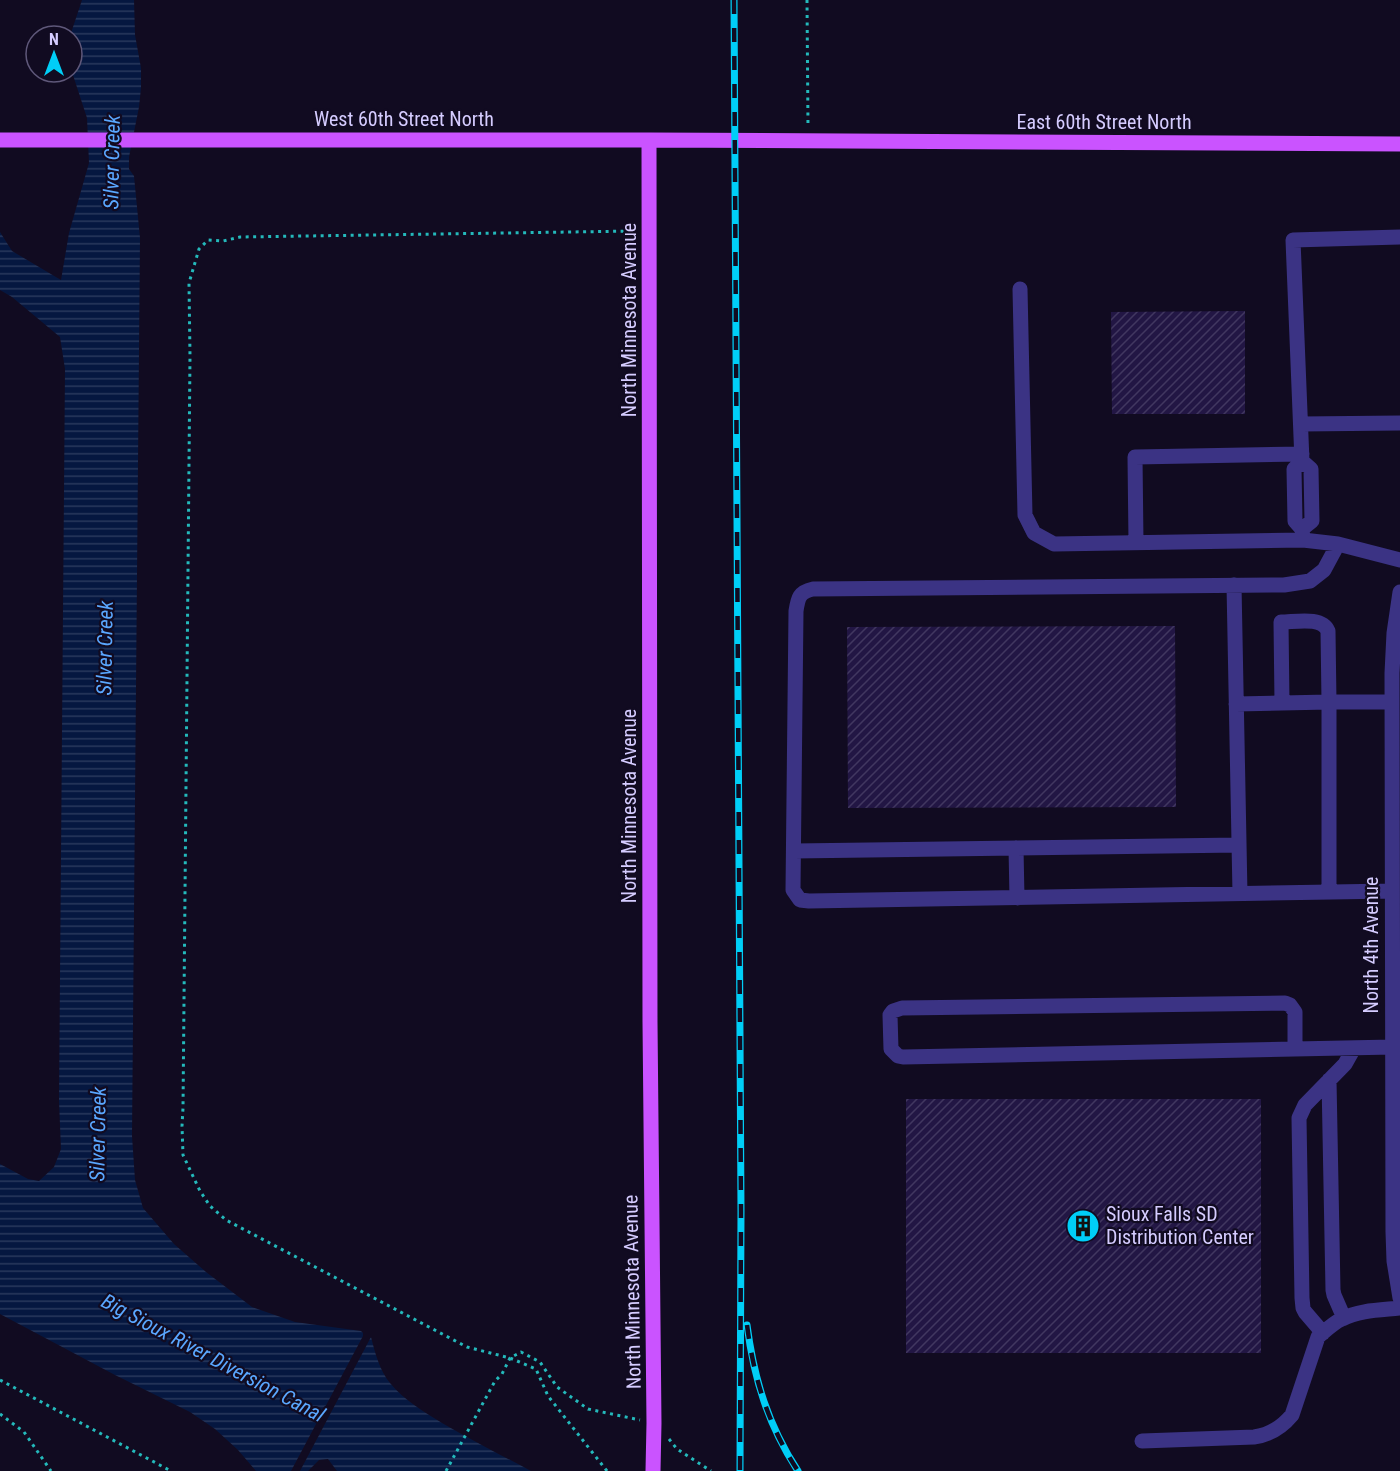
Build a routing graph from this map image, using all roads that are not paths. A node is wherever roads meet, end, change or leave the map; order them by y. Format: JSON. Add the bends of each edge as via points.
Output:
{"nodes":[{"id":1,"x":0,"y":140,"type":"edge"},
{"id":2,"x":649,"y":140,"type":"junction"},
{"id":3,"x":808,"y":141,"type":"joint"},
{"id":4,"x":1400,"y":144,"type":"edge"},
{"id":5,"x":1400,"y":237,"type":"edge"},
{"id":6,"x":1020,"y":290,"type":"dead end"},
{"id":7,"x":1400,"y":423,"type":"edge"},
{"id":8,"x":1301,"y":424,"type":"junction"},
{"id":9,"x":1302,"y":458,"type":"junction"},
{"id":10,"x":1303,"y":534,"type":"junction"},
{"id":11,"x":1136,"y":542,"type":"junction"},
{"id":12,"x":1338,"y":543,"type":"junction"},
{"id":13,"x":1400,"y":560,"type":"edge"},
{"id":14,"x":1234,"y":585,"type":"junction"},
{"id":15,"x":1400,"y":592,"type":"edge"},
{"id":16,"x":1329,"y":702,"type":"junction"},
{"id":17,"x":1392,"y":702,"type":"junction"},
{"id":18,"x":1282,"y":703,"type":"junction"},
{"id":19,"x":1236,"y":704,"type":"junction"},
{"id":20,"x":1239,"y":845,"type":"junction"},
{"id":21,"x":1016,"y":848,"type":"junction"},
{"id":22,"x":794,"y":852,"type":"junction"},
{"id":23,"x":1392,"y":891,"type":"junction"},
{"id":24,"x":1329,"y":892,"type":"junction"},
{"id":25,"x":1240,"y":894,"type":"junction"},
{"id":26,"x":1017,"y":898,"type":"junction"},
{"id":27,"x":1396,"y":974,"type":"edge"},
{"id":28,"x":1393,"y":1047,"type":"junction"},
{"id":29,"x":1354,"y":1048,"type":"junction"},
{"id":30,"x":1295,"y":1049,"type":"junction"},
{"id":31,"x":1329,"y":1080,"type":"junction"},
{"id":32,"x":1400,"y":1298,"type":"edge"},
{"id":33,"x":1400,"y":1308,"type":"edge"},
{"id":34,"x":1344,"y":1318,"type":"junction"},
{"id":35,"x":1323,"y":1333,"type":"junction"},
{"id":36,"x":1142,"y":1441,"type":"dead end"},
{"id":37,"x":653,"y":1471,"type":"edge"}],
"edges":[{"from":1,"to":2,"type":"main road","name":"West 60th Street North"},
{"from":2,"to":3,"type":"main road","name":"West 60th Street North"},
{"from":2,"to":37,"type":"main road","name":"North Minnesota Avenue"},
{"from":3,"to":4,"type":"main road","name":"East 60th Street North"},
{"from":5,"to":8,"type":"street","via":[[1293,240]]},
{"from":6,"to":11,"type":"street","via":[[1025,515],[1034,533],[1054,544]]},
{"from":7,"to":8,"type":"street"},
{"from":8,"to":9,"type":"street"},
{"from":9,"to":10,"type":"street","via":[[1311,469],[1311,521]]},
{"from":9,"to":11,"type":"street","via":[[1135,457]]},
{"from":10,"to":11,"type":"street"},
{"from":10,"to":12,"type":"street"},
{"from":12,"to":13,"type":"street"},
{"from":12,"to":14,"type":"street","via":[[1324,570],[1310,581]]},
{"from":14,"to":19,"type":"street"},
{"from":14,"to":22,"type":"street","via":[[804,591],[796,611]]},
{"from":15,"to":17,"type":"street","name":"North 4th Avenue","via":[[1394,633]]},
{"from":16,"to":17,"type":"street"},
{"from":16,"to":18,"type":"street"},
{"from":16,"to":18,"type":"street","via":[[1326,626],[1319,622],[1281,622]]},
{"from":16,"to":24,"type":"street"},
{"from":17,"to":23,"type":"street","name":"North 4th Avenue"},
{"from":18,"to":19,"type":"street"},
{"from":19,"to":20,"type":"street"},
{"from":20,"to":21,"type":"street"},
{"from":20,"to":25,"type":"street"},
{"from":21,"to":22,"type":"street"},
{"from":21,"to":26,"type":"street"},
{"from":22,"to":26,"type":"street","via":[[794,890],[800,900]]},
{"from":23,"to":24,"type":"street"},
{"from":23,"to":27,"type":"street","name":"North 4th Avenue"},
{"from":24,"to":25,"type":"street"},
{"from":25,"to":26,"type":"street"},
{"from":27,"to":28,"type":"street","name":"North 4th Avenue"},
{"from":28,"to":29,"type":"street"},
{"from":28,"to":32,"type":"street","name":"North 4th Avenue","via":[[1393,1233]]},
{"from":29,"to":30,"type":"street"},
{"from":29,"to":31,"type":"street","via":[[1346,1064]]},
{"from":30,"to":30,"type":"street","via":[[903,1057],[891,1049],[891,1015],[902,1008],[1285,1003],[1295,1012]]},
{"from":31,"to":34,"type":"street","via":[[1333,1290]]},
{"from":31,"to":35,"type":"street","via":[[1305,1105],[1299,1121],[1302,1302],[1305,1312]]},
{"from":33,"to":34,"type":"street"},
{"from":34,"to":35,"type":"street"},
{"from":35,"to":36,"type":"street","via":[[1318,1337],[1292,1415],[1272,1432],[1254,1437]]}]}
